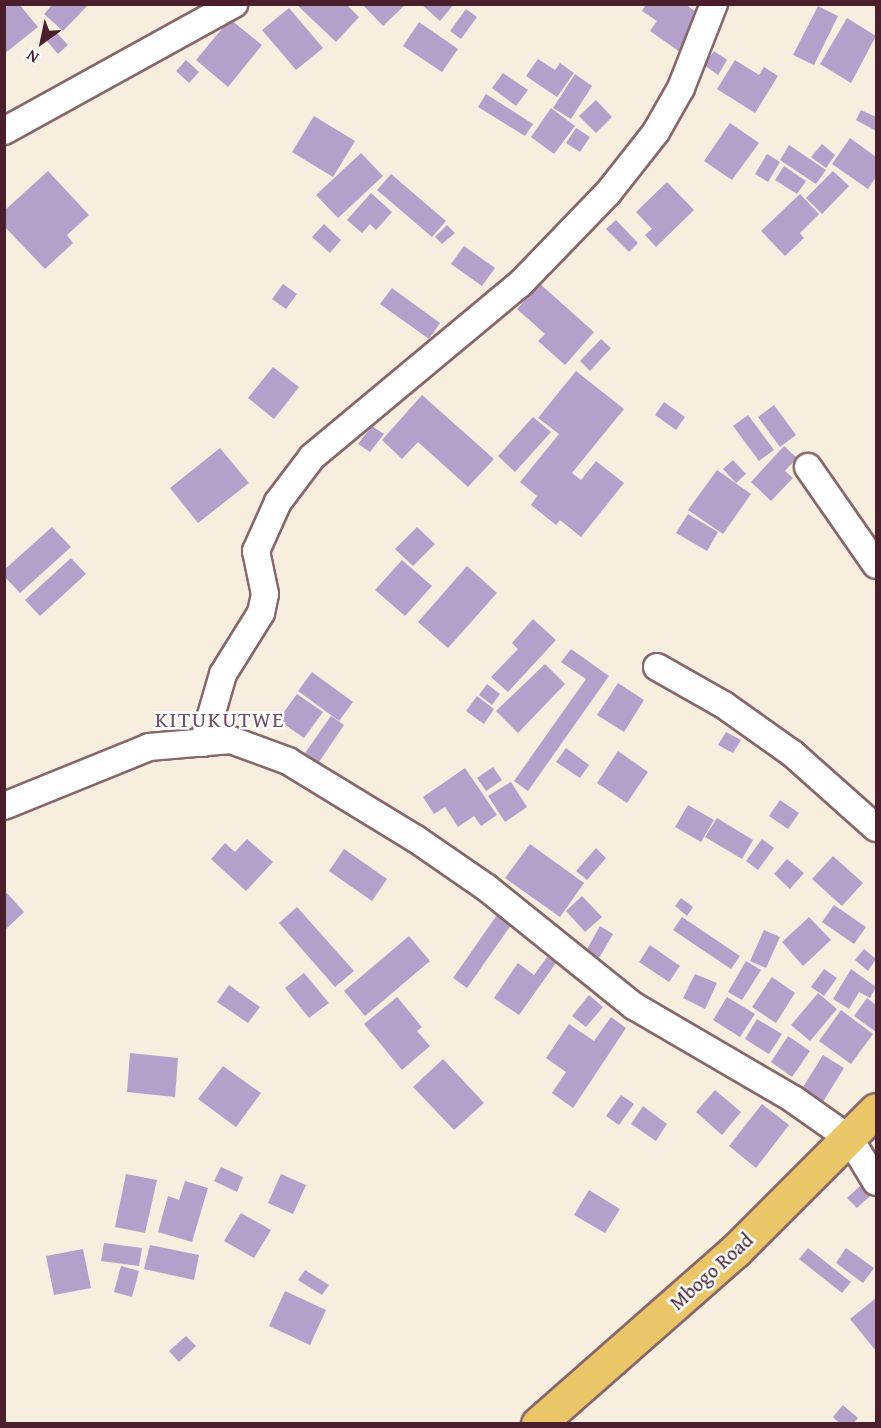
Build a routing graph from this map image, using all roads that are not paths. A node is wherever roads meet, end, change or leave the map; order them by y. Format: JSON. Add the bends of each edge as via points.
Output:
{"nodes":[{"id":1,"x":234,"y":4,"type":"edge"},
{"id":2,"x":714,"y":4,"type":"edge"},
{"id":3,"x":4,"y":131,"type":"edge"},
{"id":4,"x":808,"y":467,"type":"dead end"},
{"id":5,"x":876,"y":565,"type":"edge"},
{"id":6,"x":657,"y":667,"type":"dead end"},
{"id":7,"x":203,"y":743,"type":"junction"},
{"id":8,"x":4,"y":806,"type":"edge"},
{"id":9,"x":876,"y":828,"type":"edge"},
{"id":10,"x":876,"y":1110,"type":"edge"},
{"id":11,"x":850,"y":1139,"type":"junction"},
{"id":12,"x":876,"y":1182,"type":"edge"},
{"id":13,"x":538,"y":1424,"type":"edge"}],
"edges":[{"from":1,"to":3,"type":"street"},
{"from":2,"to":7,"type":"street","via":[[681,88],[656,132],[608,193],[520,284],[312,457],[278,502],[256,550],[265,594],[261,613],[223,674]]},
{"from":4,"to":5,"type":"street"},
{"from":6,"to":9,"type":"street","via":[[723,705],[794,754]]},
{"from":7,"to":8,"type":"street","via":[[149,747]]},
{"from":7,"to":11,"type":"street","via":[[231,740],[288,761],[406,833],[487,888],[634,1006],[793,1099]]},
{"from":10,"to":11,"type":"main road","name":"Mbogo Road"},
{"from":11,"to":12,"type":"street"},
{"from":11,"to":13,"type":"main road","name":"Mbogo Road","via":[[735,1251]]}]}
